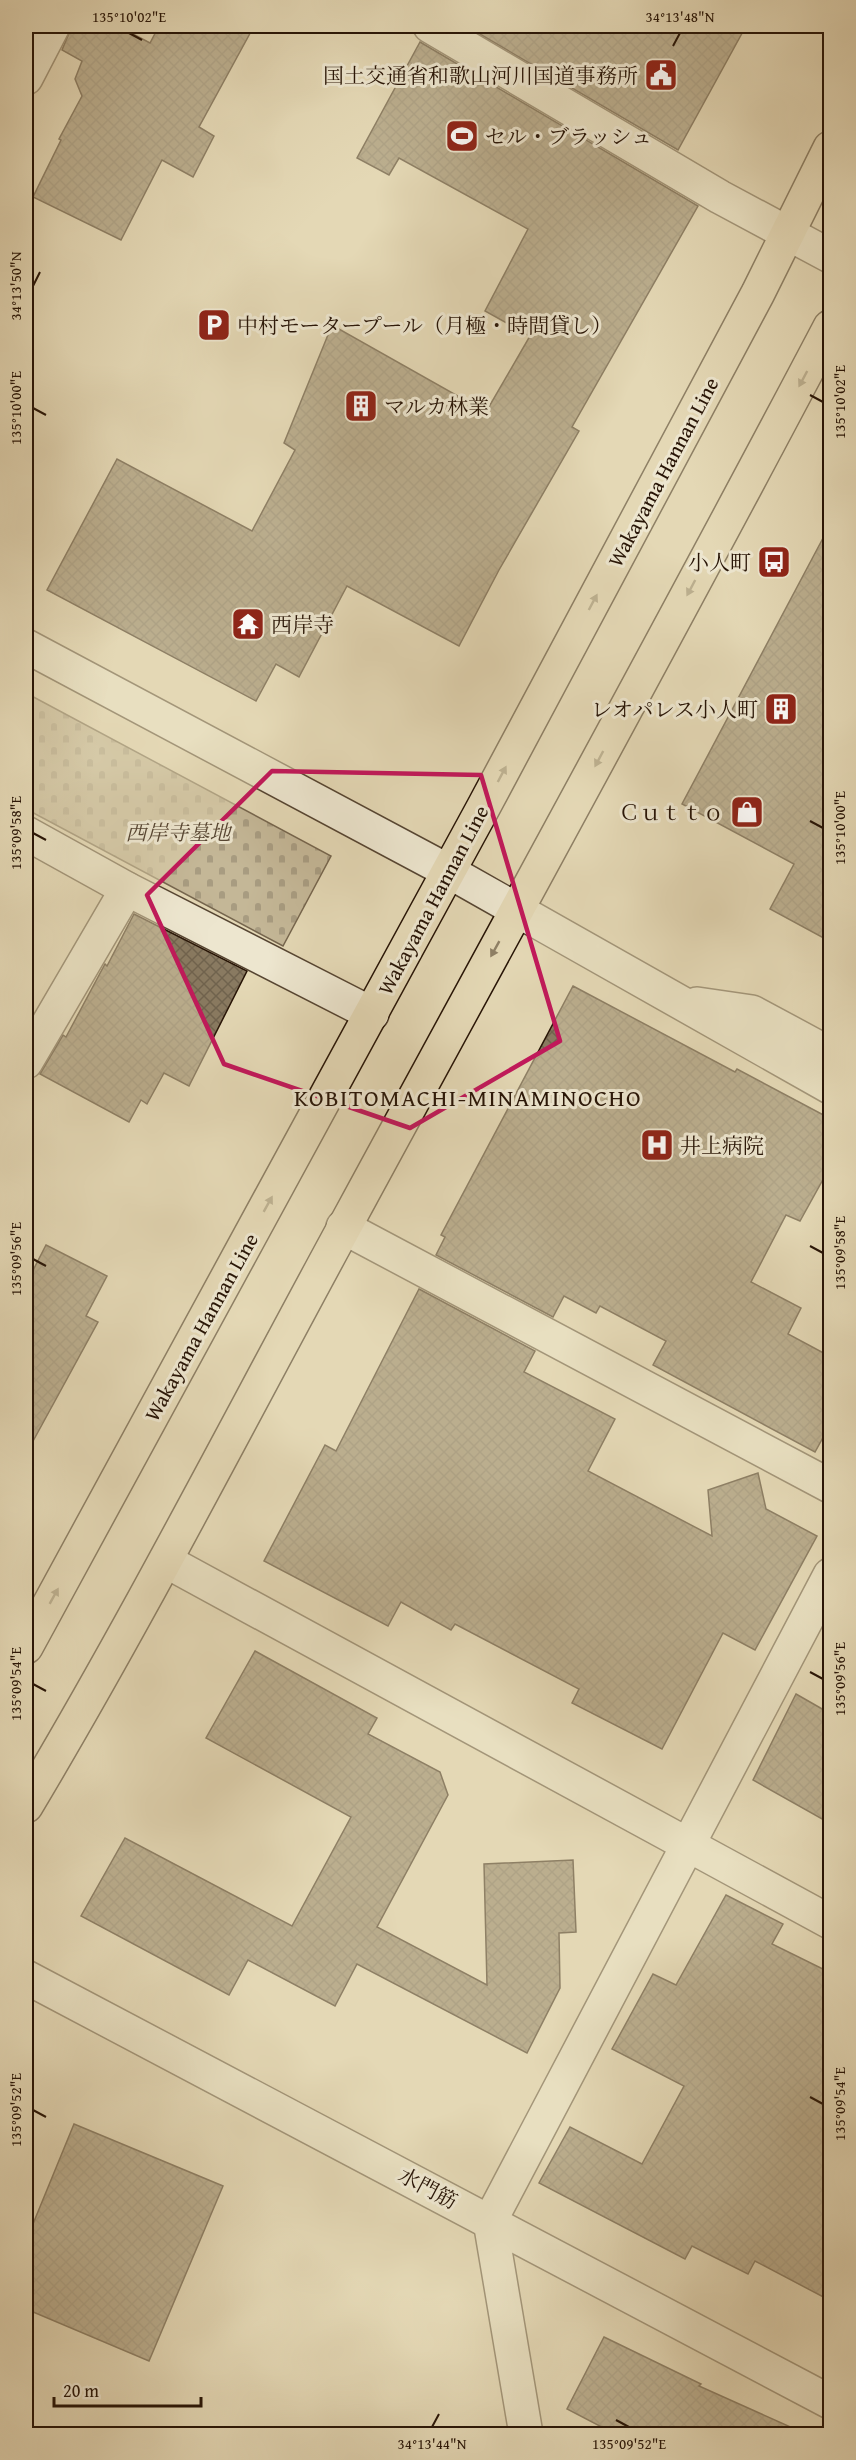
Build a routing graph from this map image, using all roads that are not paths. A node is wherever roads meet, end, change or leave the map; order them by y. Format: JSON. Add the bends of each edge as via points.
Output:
{"nodes":[{"id":1,"x":53,"y":26,"type":"edge"},
{"id":2,"x":430,"y":26,"type":"edge"},
{"id":3,"x":26,"y":78,"type":"edge"},
{"id":4,"x":831,"y":148,"type":"edge"},
{"id":5,"x":788,"y":234,"type":"junction"},
{"id":6,"x":831,"y":256,"type":"edge"},
{"id":7,"x":831,"y":327,"type":"edge"},
{"id":8,"x":26,"y":646,"type":"edge"},
{"id":9,"x":26,"y":833,"type":"edge"},
{"id":10,"x":448,"y":871,"type":"junction"},
{"id":11,"x":127,"y":889,"type":"junction"},
{"id":12,"x":517,"y":909,"type":"junction"},
{"id":13,"x":678,"y":1001,"type":"junction"},
{"id":14,"x":372,"y":1014,"type":"junction"},
{"id":15,"x":831,"y":1054,"type":"edge"},
{"id":16,"x":26,"y":1062,"type":"edge"},
{"id":17,"x":831,"y":1087,"type":"edge"},
{"id":18,"x":344,"y":1227,"type":"junction"},
{"id":19,"x":831,"y":1486,"type":"edge"},
{"id":20,"x":166,"y":1561,"type":"junction"},
{"id":21,"x":831,"y":1575,"type":"edge"},
{"id":22,"x":26,"y":1647,"type":"edge"},
{"id":23,"x":26,"y":1806,"type":"edge"},
{"id":24,"x":687,"y":1845,"type":"junction"},
{"id":25,"x":831,"y":1922,"type":"edge"},
{"id":26,"x":26,"y":1977,"type":"edge"},
{"id":27,"x":490,"y":2221,"type":"junction"},
{"id":28,"x":831,"y":2402,"type":"edge"},
{"id":29,"x":526,"y":2434,"type":"edge"}],
"edges":[{"from":1,"to":3,"type":"street"},
{"from":2,"to":5,"type":"street"},
{"from":4,"to":5,"type":"main road","name":"Wakayama Hannan Line"},
{"from":5,"to":6,"type":"street"},
{"from":10,"to":5,"type":"main road","name":"Wakayama Hannan Line","one_way":true},
{"from":7,"to":12,"type":"main road","one_way":true},
{"from":8,"to":10,"type":"street"},
{"from":9,"to":11,"type":"street"},
{"from":10,"to":12,"type":"street"},
{"from":10,"to":14,"type":"main road","name":"Wakayama Hannan Line"},
{"from":11,"to":14,"type":"street"},
{"from":11,"to":16,"type":"street"},
{"from":12,"to":13,"type":"street"},
{"from":12,"to":18,"type":"main road","one_way":true},
{"from":13,"to":15,"type":"street","via":[[752,1012]]},
{"from":13,"to":17,"type":"street"},
{"from":22,"to":14,"type":"main road","name":"Wakayama Hannan Line","one_way":true},
{"from":18,"to":19,"type":"street"},
{"from":18,"to":20,"type":"main road"},
{"from":20,"to":23,"type":"main road"},
{"from":20,"to":24,"type":"street"},
{"from":21,"to":24,"type":"street"},
{"from":24,"to":25,"type":"street"},
{"from":24,"to":27,"type":"street"},
{"from":26,"to":27,"type":"street","name":"水門筋"},
{"from":27,"to":28,"type":"street","name":"水門筋"},
{"from":27,"to":29,"type":"street"}]}
